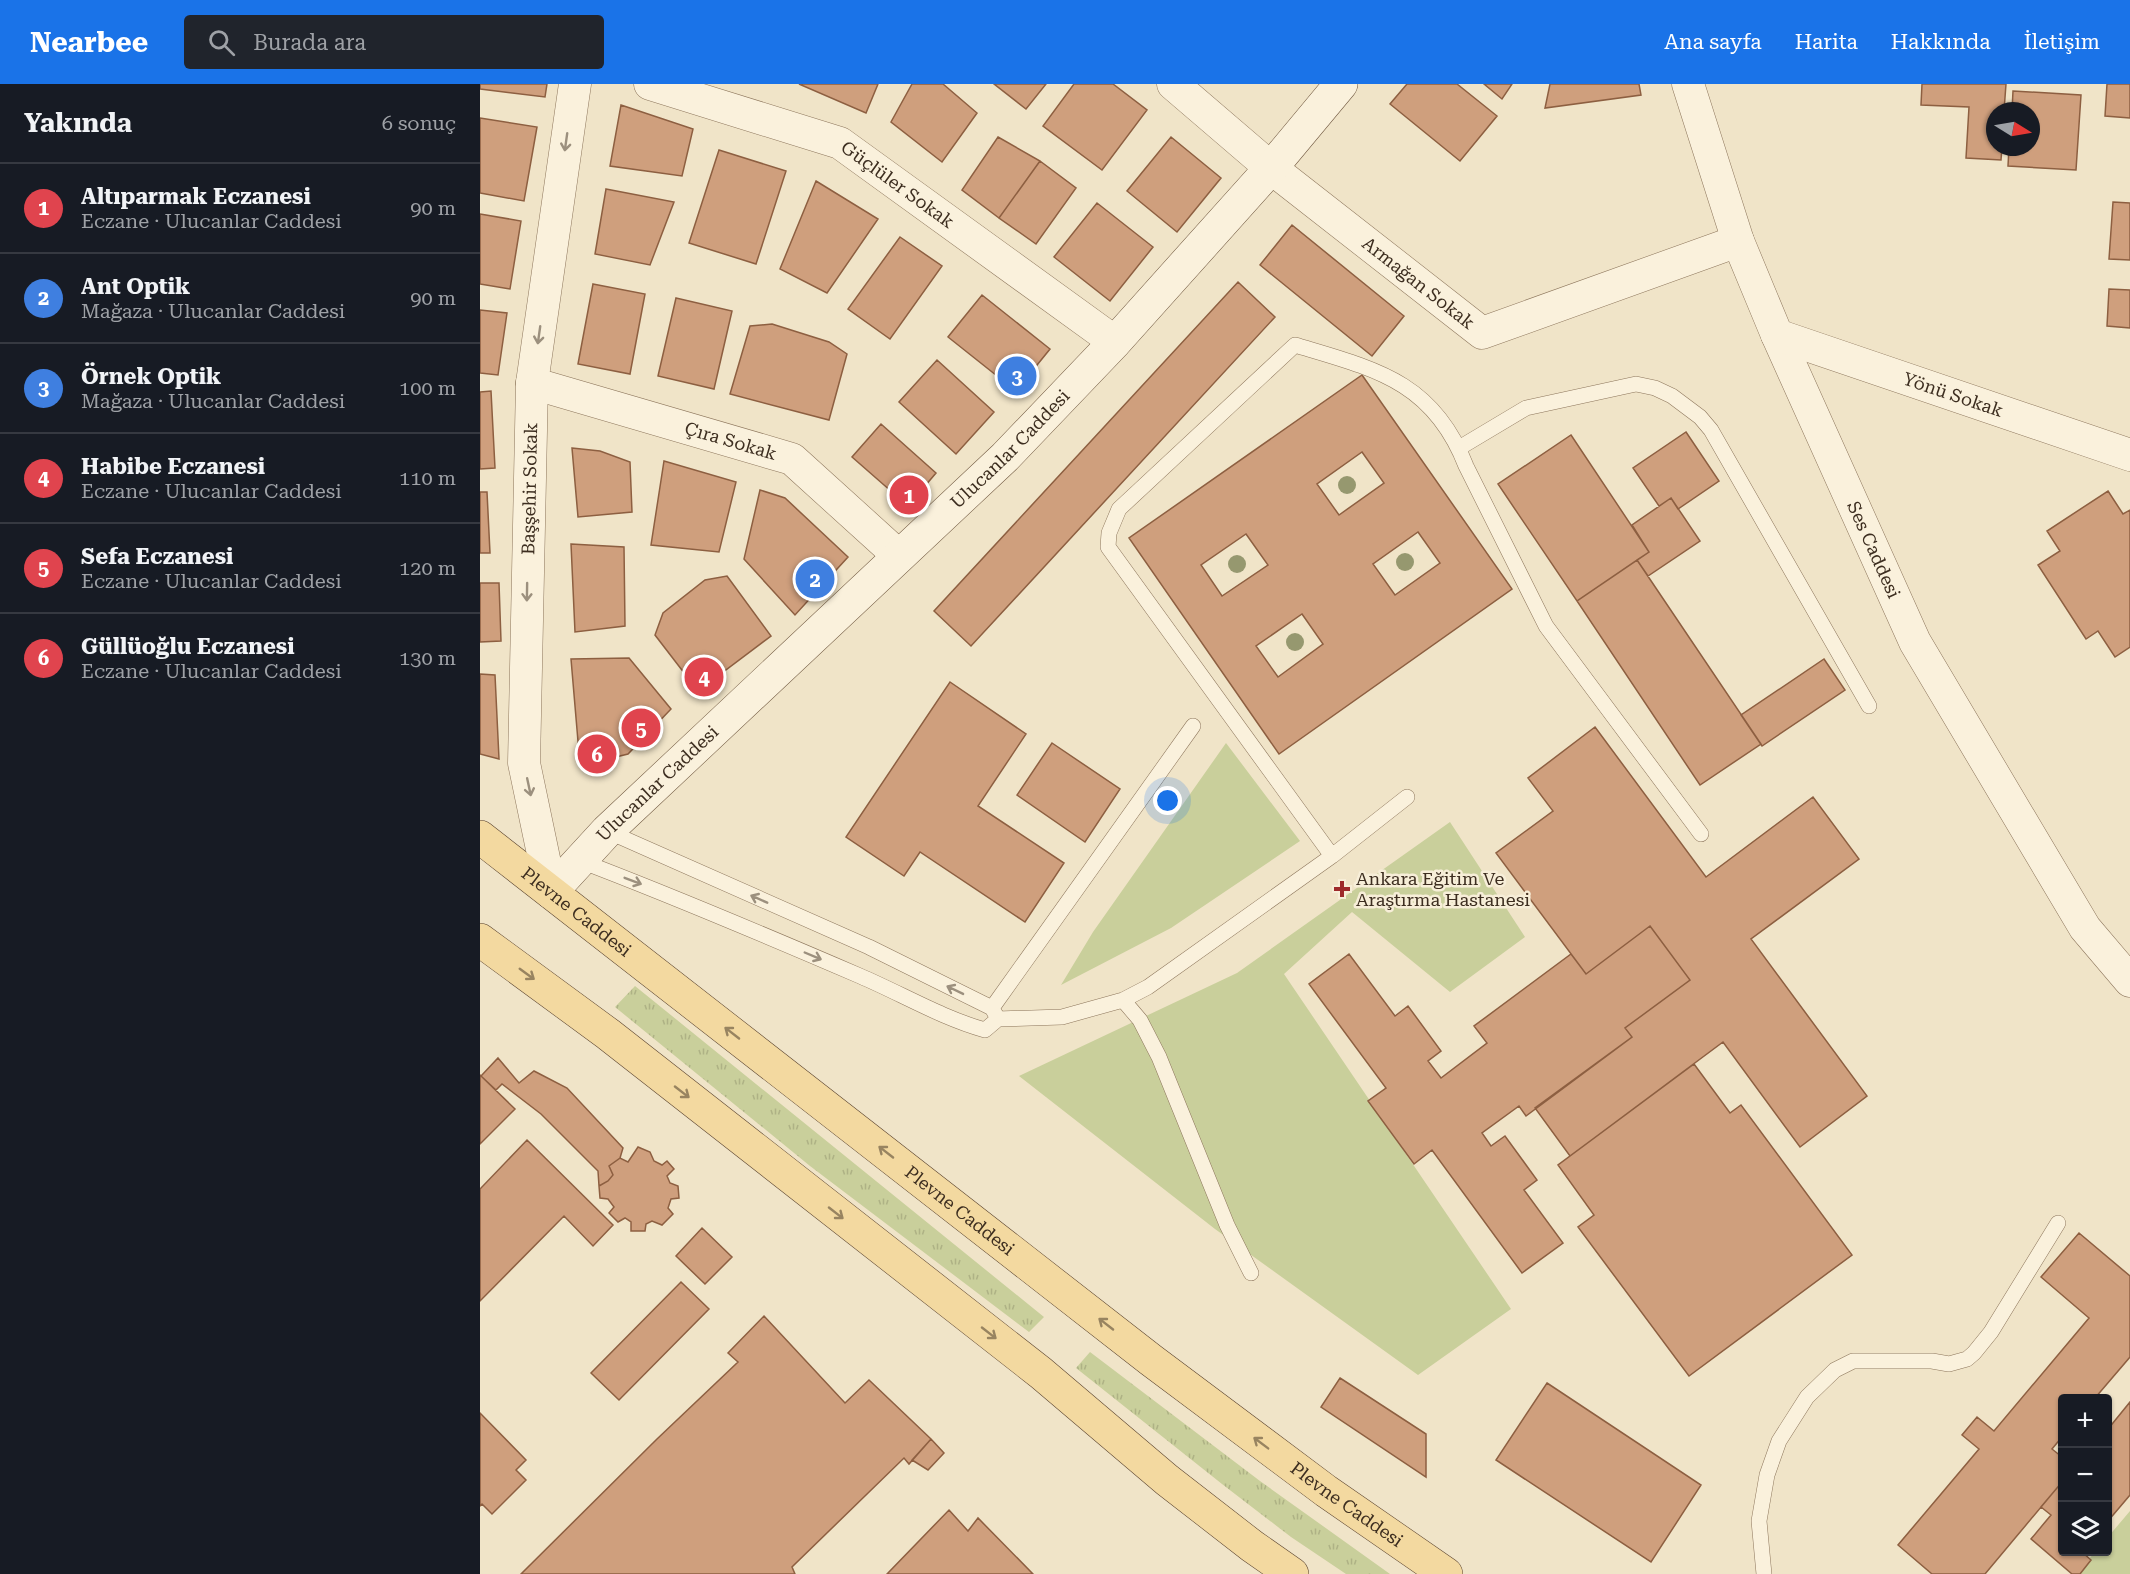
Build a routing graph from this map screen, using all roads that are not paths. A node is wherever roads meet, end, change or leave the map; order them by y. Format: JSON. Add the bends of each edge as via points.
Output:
{"nodes":[{"id":1,"x":575,"y":84,"type":"edge"},
{"id":2,"x":650,"y":84,"type":"edge"},
{"id":3,"x":1341,"y":84,"type":"edge"},
{"id":4,"x":1688,"y":84,"type":"edge"},
{"id":5,"x":1175,"y":85,"type":"edge"},
{"id":6,"x":1271,"y":168,"type":"junction"},
{"id":7,"x":1738,"y":241,"type":"junction"},
{"id":8,"x":1777,"y":335,"type":"junction"},
{"id":9,"x":1115,"y":342,"type":"junction"},
{"id":10,"x":532,"y":383,"type":"junction"},
{"id":11,"x":1459,"y":448,"type":"junction"},
{"id":12,"x":2130,"y":455,"type":"edge"},
{"id":13,"x":899,"y":556,"type":"junction"},
{"id":14,"x":1869,"y":706,"type":"dead end"},
{"id":15,"x":1193,"y":726,"type":"dead end"},
{"id":16,"x":1407,"y":796,"type":"dead end"},
{"id":17,"x":607,"y":831,"type":"junction"},
{"id":18,"x":1701,"y":834,"type":"dead end"},
{"id":19,"x":480,"y":837,"type":"edge"},
{"id":20,"x":1332,"y":856,"type":"junction"},
{"id":21,"x":578,"y":860,"type":"junction"},
{"id":22,"x":551,"y":892,"type":"junction"},
{"id":23,"x":480,"y":940,"type":"edge"},
{"id":24,"x":2130,"y":981,"type":"edge"},
{"id":25,"x":1123,"y":1000,"type":"junction"},
{"id":26,"x":995,"y":1014,"type":"junction"},
{"id":27,"x":2058,"y":1223,"type":"dead end"},
{"id":28,"x":1251,"y":1273,"type":"dead end"},
{"id":29,"x":1292,"y":1574,"type":"edge"},
{"id":30,"x":1446,"y":1574,"type":"edge"},
{"id":31,"x":1764,"y":1574,"type":"edge"}],
"edges":[{"from":1,"to":10,"type":"street","name":"Başşehir Sokak","one_way":true},
{"from":2,"to":9,"type":"street","name":"Güçlüler Sokak","via":[[840,143]]},
{"from":3,"to":6,"type":"main road","name":"Ulucanlar Caddesi"},
{"from":4,"to":7,"type":"street","name":"Ses Caddesi"},
{"from":5,"to":6,"type":"street","name":"Armağan Sokak"},
{"from":6,"to":7,"type":"street","name":"Armağan Sokak","via":[[1482,333]]},
{"from":6,"to":9,"type":"main road","name":"Ulucanlar Caddesi"},
{"from":7,"to":8,"type":"street","name":"Ses Caddesi"},
{"from":8,"to":12,"type":"street","name":"Yönü Sokak"},
{"from":8,"to":24,"type":"street","name":"Ses Caddesi","via":[[1915,642],[2085,928]]},
{"from":9,"to":13,"type":"main road","name":"Ulucanlar Caddesi","via":[[1005,457]]},
{"from":10,"to":13,"type":"street","name":"Çıra Sokak","via":[[792,459]]},
{"from":10,"to":22,"type":"street","name":"Başşehir Sokak","one_way":true,"via":[[524,763]]},
{"from":11,"to":14,"type":"lane","via":[[1526,408],[1636,384],[1672,396],[1700,417],[1710,430]]},
{"from":11,"to":18,"type":"lane","via":[[1546,626]]},
{"from":11,"to":20,"type":"lane","via":[[1438,416],[1405,385],[1355,363],[1295,345],[1119,509],[1109,533],[1108,547]]},
{"from":13,"to":17,"type":"main road","name":"Ulucanlar Caddesi"},
{"from":15,"to":26,"type":"lane"},
{"from":16,"to":20,"type":"lane"},
{"from":17,"to":21,"type":"main road","name":"Ulucanlar Caddesi"},
{"from":26,"to":17,"type":"lane","one_way":true,"via":[[869,947]]},
{"from":19,"to":22,"type":"main road","name":"Plevne Caddesi"},
{"from":20,"to":25,"type":"lane","via":[[1148,987]]},
{"from":21,"to":22,"type":"main road","name":"Ulucanlar Caddesi"},
{"from":21,"to":26,"type":"lane","one_way":true,"via":[[687,902],[893,990],[962,1024],[985,1030]]},
{"from":30,"to":22,"type":"main road","name":"Plevne Caddesi","one_way":true,"via":[[1326,1491],[1151,1360]]},
{"from":23,"to":29,"type":"main road","one_way":true,"via":[[616,1040],[1041,1373],[1167,1480]]},
{"from":25,"to":26,"type":"lane","via":[[1062,1017]]},
{"from":25,"to":28,"type":"lane","via":[[1140,1020],[1159,1057],[1214,1194]]},
{"from":27,"to":31,"type":"lane","via":[[1991,1332],[1967,1359],[1949,1364],[1853,1361],[1835,1370],[1807,1397],[1779,1441],[1767,1475],[1759,1521]]}]}
